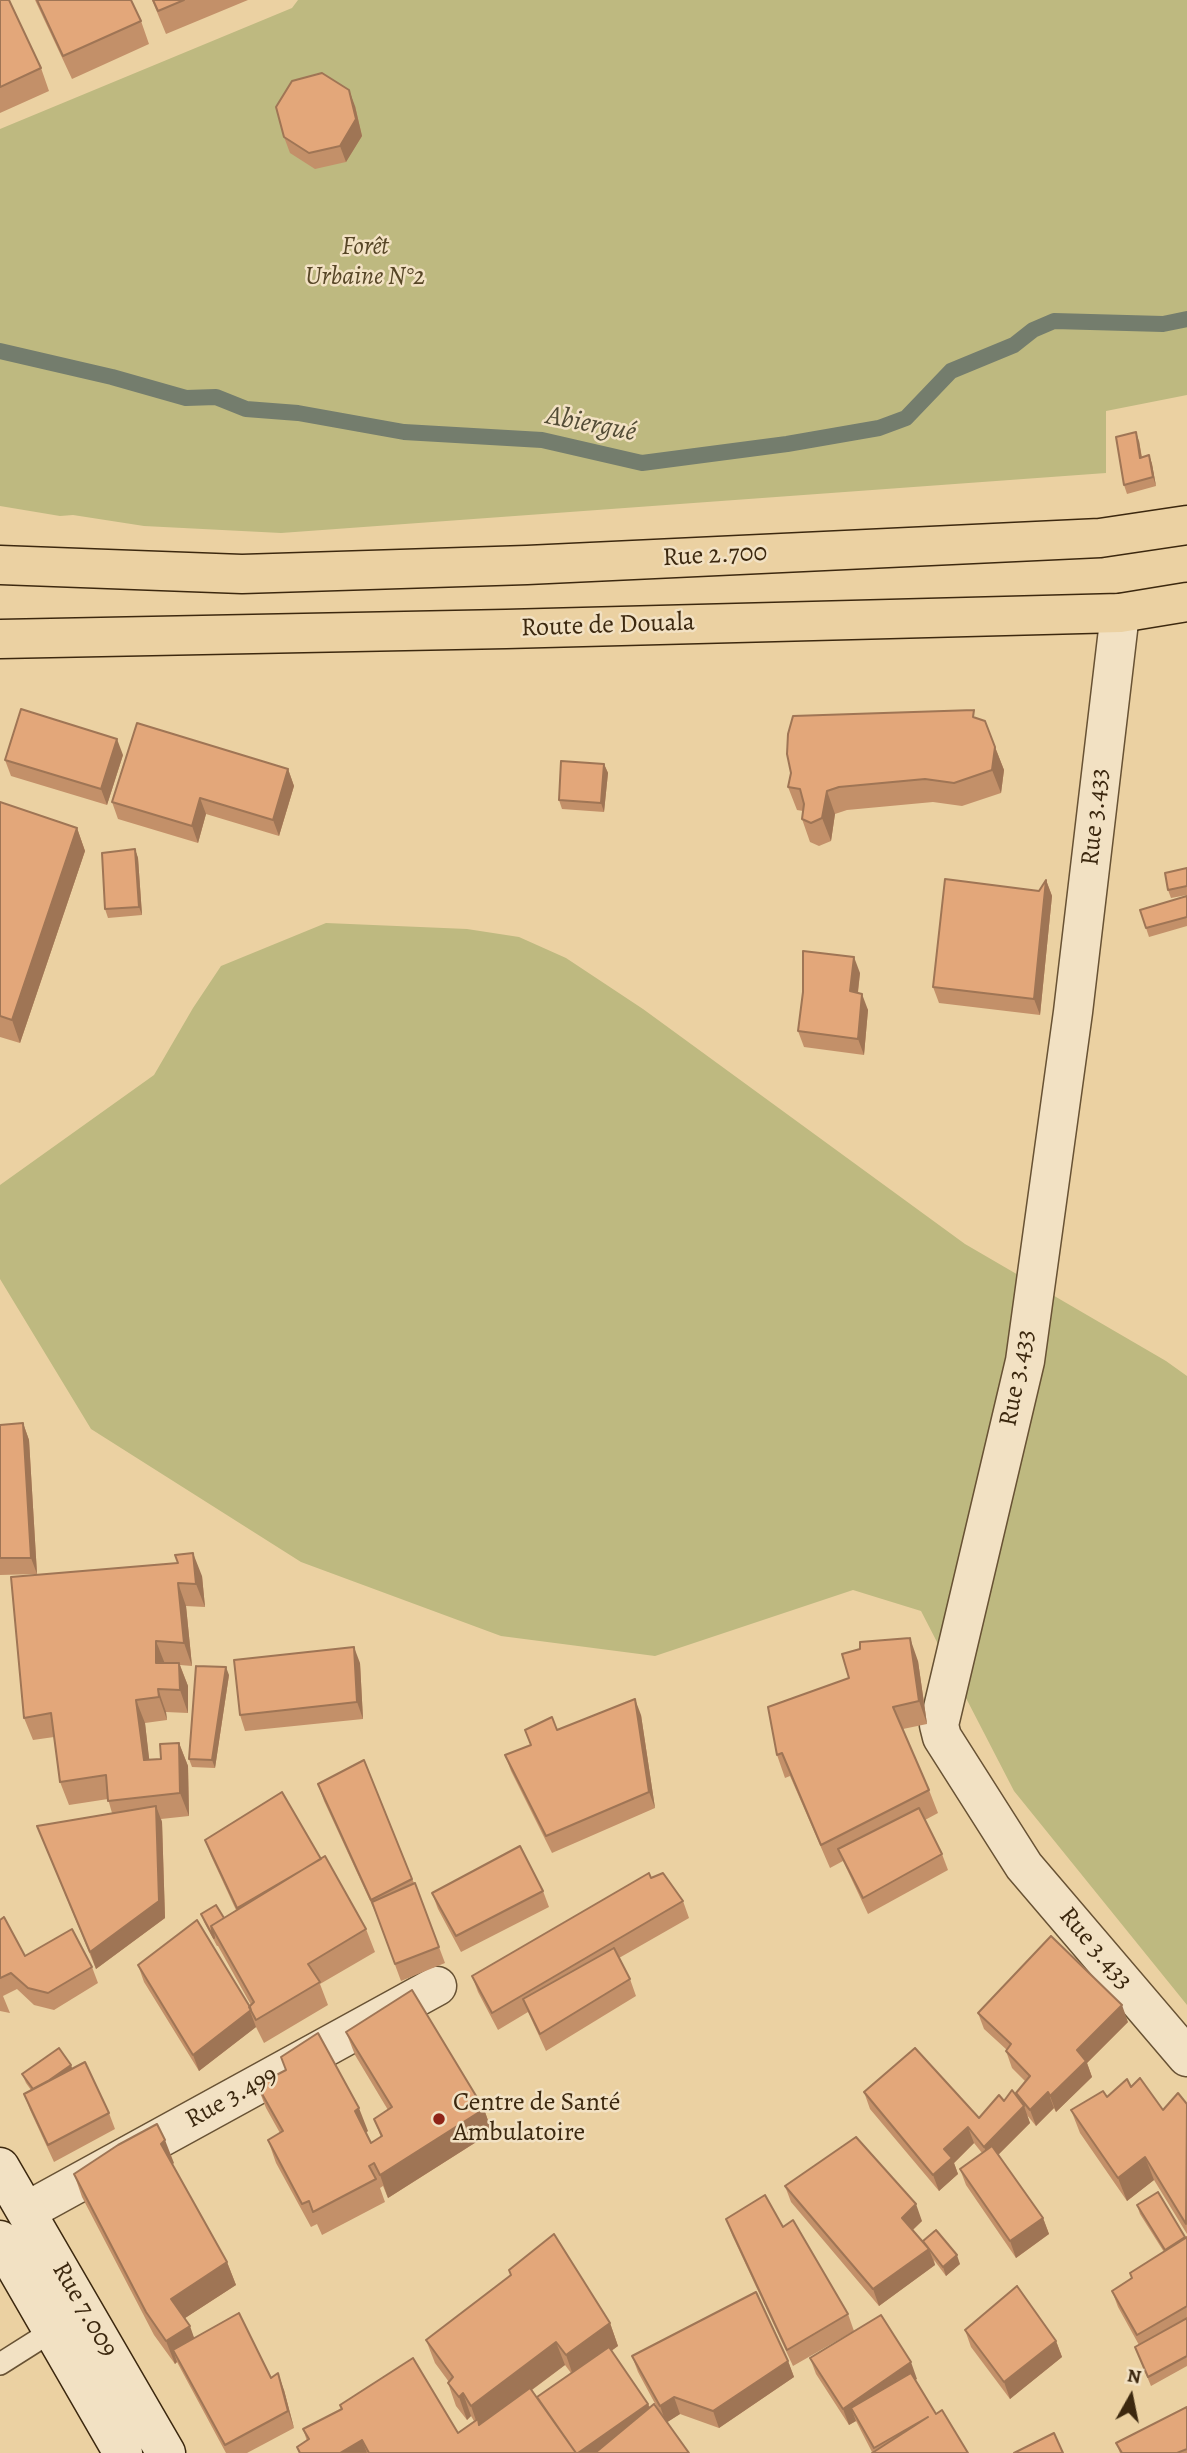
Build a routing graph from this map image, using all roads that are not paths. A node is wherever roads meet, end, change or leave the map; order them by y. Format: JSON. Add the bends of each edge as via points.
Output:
{"nodes":[{"id":1,"x":1187,"y":525,"type":"edge"},
{"id":2,"x":0,"y":565,"type":"edge"},
{"id":3,"x":1187,"y":602,"type":"edge"},
{"id":4,"x":1120,"y":612,"type":"junction"},
{"id":5,"x":9,"y":644,"type":"edge"},
{"id":6,"x":437,"y":1986,"type":"dead end"},
{"id":7,"x":1187,"y":2057,"type":"edge"},
{"id":8,"x":0,"y":2167,"type":"edge"},
{"id":9,"x":27,"y":2211,"type":"junction"},
{"id":10,"x":0,"y":2240,"type":"edge"},
{"id":11,"x":69,"y":2321,"type":"junction"},
{"id":12,"x":0,"y":2364,"type":"edge"},
{"id":13,"x":123,"y":2453,"type":"edge"},
{"id":14,"x":166,"y":2453,"type":"edge"}],
"edges":[{"from":1,"to":2,"type":"main road","name":"Rue 2.700","via":[[1100,538],[527,565],[242,574]]},
{"from":3,"to":4,"type":"main road","name":"Route de Douala"},
{"from":4,"to":5,"type":"main road","name":"Route de Douala"},
{"from":4,"to":7,"type":"street","name":"Rue 3.433","via":[[1073,1012],[1024,1361],[939,1725],[942,1737],[1024,1866]]},
{"from":6,"to":9,"type":"street","name":"Rue 3.499"},
{"from":8,"to":9,"type":"street","name":"Rue 7.009"},
{"from":9,"to":11,"type":"street","name":"Rue 7.009"},
{"from":10,"to":11,"type":"street","name":"Rue 7.009"},
{"from":11,"to":12,"type":"lane"},
{"from":11,"to":13,"type":"street","name":"Rue 7.009"},
{"from":11,"to":14,"type":"street","name":"Rue 7.009"}]}
